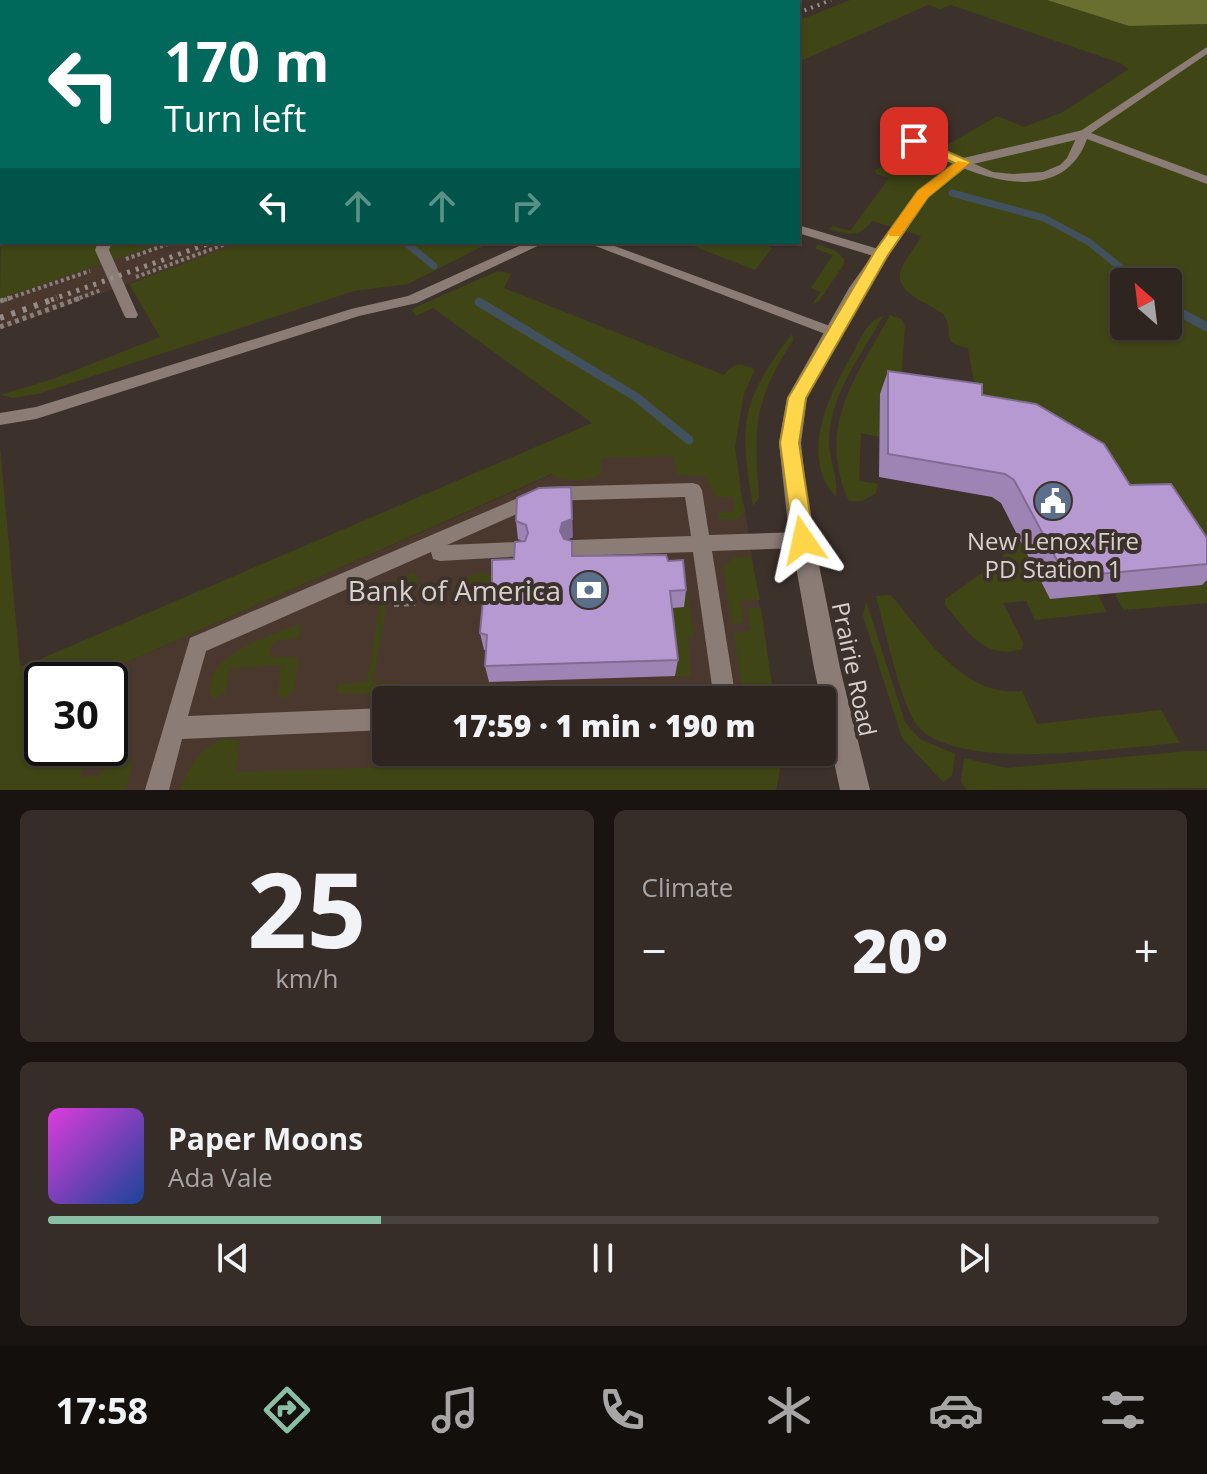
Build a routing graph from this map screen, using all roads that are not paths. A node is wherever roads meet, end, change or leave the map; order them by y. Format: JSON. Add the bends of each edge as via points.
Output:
{"nodes":[{"id":1,"x":1207,"y":50,"type":"edge"},
{"id":2,"x":1083,"y":134,"type":"junction"},
{"id":3,"x":914,"y":141,"type":"dead end"},
{"id":4,"x":964,"y":162,"type":"junction"},
{"id":5,"x":1207,"y":180,"type":"edge"},
{"id":6,"x":800,"y":230,"type":"edge"},
{"id":7,"x":104,"y":244,"type":"edge"},
{"id":8,"x":535,"y":244,"type":"edge"},
{"id":9,"x":597,"y":244,"type":"edge"},
{"id":10,"x":880,"y":254,"type":"junction"},
{"id":11,"x":131,"y":315,"type":"dead end"},
{"id":12,"x":833,"y":332,"type":"junction"},
{"id":13,"x":0,"y":419,"type":"edge"},
{"id":14,"x":803,"y":540,"type":"junction"},
{"id":15,"x":701,"y":541,"type":"junction"},
{"id":16,"x":573,"y":548,"type":"edge"},
{"id":17,"x":518,"y":550,"type":"edge"},
{"id":18,"x":440,"y":553,"type":"dead end"},
{"id":19,"x":723,"y":686,"type":"edge"},
{"id":20,"x":372,"y":720,"type":"edge"},
{"id":21,"x":173,"y":728,"type":"junction"},
{"id":22,"x":156,"y":788,"type":"edge"},
{"id":23,"x":855,"y":790,"type":"edge"}],
"edges":[{"from":1,"to":2,"type":"lane"},
{"from":2,"to":4,"type":"street","name":"Prairie Road"},
{"from":2,"to":4,"type":"lane","via":[[1075,155],[1047,174],[998,177]]},
{"from":2,"to":5,"type":"lane"},
{"from":3,"to":4,"type":"lane"},
{"from":4,"to":10,"type":"street","name":"Prairie Road","via":[[923,194]]},
{"from":6,"to":10,"type":"lane"},
{"from":7,"to":11,"type":"lane","via":[[102,250]]},
{"from":8,"to":13,"type":"lane","via":[[412,300],[356,312],[36,413]]},
{"from":9,"to":12,"type":"lane"},
{"from":10,"to":12,"type":"street","name":"Prairie Road"},
{"from":12,"to":14,"type":"street","name":"Prairie Road","via":[[793,415],[791,466]]},
{"from":14,"to":15,"type":"lane"},
{"from":14,"to":23,"type":"street","name":"Prairie Road"},
{"from":15,"to":16,"type":"lane"},
{"from":15,"to":19,"type":"lane"},
{"from":15,"to":21,"type":"lane","via":[[693,490],[544,494],[197,645]]},
{"from":17,"to":18,"type":"lane"},
{"from":20,"to":21,"type":"lane"},
{"from":21,"to":22,"type":"lane"}]}
